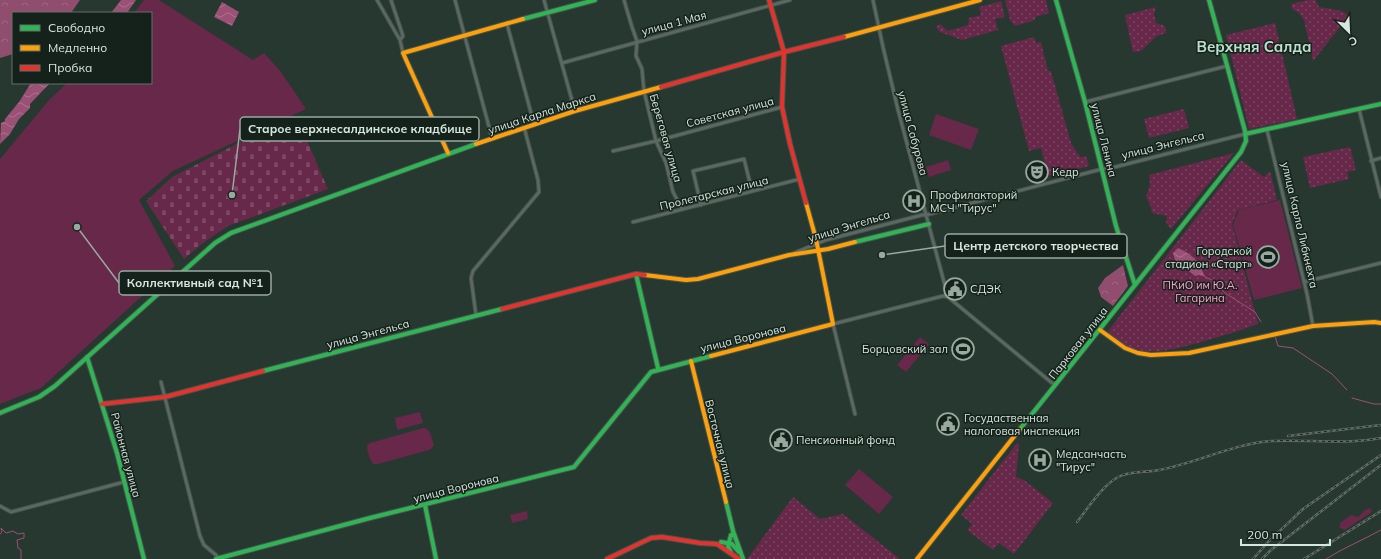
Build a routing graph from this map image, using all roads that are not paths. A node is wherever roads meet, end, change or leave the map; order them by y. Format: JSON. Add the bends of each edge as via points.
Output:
{"nodes":[{"id":1,"x":377,"y":0,"type":"edge"},
{"id":2,"x":391,"y":0,"type":"edge"},
{"id":3,"x":455,"y":0,"type":"edge"},
{"id":4,"x":544,"y":0,"type":"edge"},
{"id":5,"x":595,"y":0,"type":"edge"},
{"id":6,"x":624,"y":0,"type":"edge"},
{"id":7,"x":769,"y":0,"type":"edge"},
{"id":8,"x":790,"y":0,"type":"edge"},
{"id":9,"x":873,"y":0,"type":"edge"},
{"id":10,"x":980,"y":0,"type":"edge"},
{"id":11,"x":1056,"y":0,"type":"edge"},
{"id":12,"x":1209,"y":0,"type":"edge"},
{"id":13,"x":770,"y":5,"type":"junction"},
{"id":14,"x":548,"y":13,"type":"junction"},
{"id":15,"x":507,"y":24,"type":"junction"},
{"id":16,"x":879,"y":28,"type":"junction"},
{"id":17,"x":464,"y":35,"type":"junction"},
{"id":18,"x":400,"y":40,"type":"junction"},
{"id":19,"x":637,"y":41,"type":"junction"},
{"id":20,"x":784,"y":52,"type":"junction"},
{"id":21,"x":403,"y":53,"type":"junction"},
{"id":22,"x":562,"y":63,"type":"junction"},
{"id":23,"x":1227,"y":66,"type":"junction"},
{"id":24,"x":644,"y":91,"type":"junction"},
{"id":25,"x":1085,"y":102,"type":"junction"},
{"id":26,"x":1381,"y":104,"type":"edge"},
{"id":27,"x":782,"y":106,"type":"junction"},
{"id":28,"x":1359,"y":109,"type":"junction"},
{"id":29,"x":575,"y":111,"type":"junction"},
{"id":30,"x":534,"y":124,"type":"junction"},
{"id":31,"x":524,"y":127,"type":"junction"},
{"id":32,"x":1267,"y":130,"type":"junction"},
{"id":33,"x":1245,"y":134,"type":"junction"},
{"id":34,"x":492,"y":138,"type":"junction"},
{"id":35,"x":656,"y":141,"type":"junction"},
{"id":36,"x":613,"y":151,"type":"dead end"},
{"id":37,"x":448,"y":153,"type":"junction"},
{"id":38,"x":1381,"y":158,"type":"edge"},
{"id":39,"x":1371,"y":161,"type":"junction"},
{"id":40,"x":1102,"y":169,"type":"junction"},
{"id":41,"x":800,"y":179,"type":"junction"},
{"id":42,"x":752,"y":191,"type":"junction"},
{"id":43,"x":1381,"y":197,"type":"edge"},
{"id":44,"x":701,"y":205,"type":"junction"},
{"id":45,"x":682,"y":209,"type":"junction"},
{"id":46,"x":926,"y":215,"type":"junction"},
{"id":47,"x":633,"y":222,"type":"dead end"},
{"id":48,"x":929,"y":224,"type":"junction"},
{"id":49,"x":817,"y":243,"type":"junction"},
{"id":50,"x":818,"y":251,"type":"junction"},
{"id":51,"x":789,"y":255,"type":"junction"},
{"id":52,"x":1381,"y":263,"type":"edge"},
{"id":53,"x":636,"y":274,"type":"junction"},
{"id":54,"x":1304,"y":282,"type":"junction"},
{"id":55,"x":1135,"y":285,"type":"junction"},
{"id":56,"x":948,"y":297,"type":"junction"},
{"id":57,"x":476,"y":315,"type":"junction"},
{"id":58,"x":1381,"y":323,"type":"edge"},
{"id":59,"x":832,"y":324,"type":"junction"},
{"id":60,"x":1313,"y":326,"type":"junction"},
{"id":61,"x":1100,"y":330,"type":"junction"},
{"id":62,"x":87,"y":357,"type":"junction"},
{"id":63,"x":691,"y":361,"type":"junction"},
{"id":64,"x":658,"y":368,"type":"junction"},
{"id":65,"x":161,"y":382,"type":"dead end"},
{"id":66,"x":1057,"y":384,"type":"junction"},
{"id":67,"x":165,"y":397,"type":"junction"},
{"id":68,"x":102,"y":404,"type":"junction"},
{"id":69,"x":0,"y":413,"type":"edge"},
{"id":70,"x":855,"y":414,"type":"dead end"},
{"id":71,"x":124,"y":482,"type":"junction"},
{"id":72,"x":425,"y":505,"type":"junction"},
{"id":73,"x":0,"y":506,"type":"edge"},
{"id":74,"x":733,"y":535,"type":"junction"},
{"id":75,"x":719,"y":543,"type":"junction"},
{"id":76,"x":728,"y":543,"type":"junction"},
{"id":77,"x":734,"y":546,"type":"junction"},
{"id":78,"x":727,"y":549,"type":"junction"},
{"id":79,"x":740,"y":558,"type":"edge"},
{"id":80,"x":144,"y":559,"type":"edge"},
{"id":81,"x":217,"y":559,"type":"edge"},
{"id":82,"x":436,"y":559,"type":"edge"},
{"id":83,"x":607,"y":559,"type":"edge"},
{"id":84,"x":917,"y":559,"type":"edge"}],
"edges":[{"from":1,"to":18,"type":"street"},
{"from":2,"to":18,"type":"street","via":[[402,36]]},
{"from":3,"to":17,"type":"street"},
{"from":4,"to":14,"type":"street"},
{"from":5,"to":14,"type":"street"},
{"from":6,"to":19,"type":"street","name":"Береговая улица"},
{"from":7,"to":13,"type":"street"},
{"from":8,"to":13,"type":"street","name":"улица 1 Мая"},
{"from":9,"to":16,"type":"street","name":"улица Сабурова"},
{"from":10,"to":16,"type":"street","name":"улица Карла Маркса"},
{"from":11,"to":25,"type":"street","name":"улица Ленина"},
{"from":12,"to":23,"type":"street"},
{"from":13,"to":19,"type":"street","name":"улица 1 Мая"},
{"from":13,"to":20,"type":"street"},
{"from":14,"to":15,"type":"street"},
{"from":14,"to":22,"type":"street"},
{"from":15,"to":17,"type":"street"},
{"from":15,"to":30,"type":"street"},
{"from":16,"to":20,"type":"street","name":"улица Карла Маркса"},
{"from":16,"to":46,"type":"street","name":"улица Сабурова"},
{"from":17,"to":21,"type":"street"},
{"from":17,"to":34,"type":"street"},
{"from":18,"to":21,"type":"street"},
{"from":19,"to":22,"type":"street","name":"улица 1 Мая"},
{"from":19,"to":24,"type":"street","name":"Береговая улица","via":[[636,56],[642,69]]},
{"from":20,"to":24,"type":"street","name":"улица Карла Маркса"},
{"from":20,"to":27,"type":"street"},
{"from":21,"to":37,"type":"street"},
{"from":22,"to":29,"type":"street"},
{"from":23,"to":25,"type":"street"},
{"from":23,"to":33,"type":"street"},
{"from":24,"to":29,"type":"street","name":"улица Карла Маркса"},
{"from":24,"to":35,"type":"street","name":"Береговая улица"},
{"from":25,"to":40,"type":"street","name":"улица Ленина"},
{"from":26,"to":28,"type":"street","name":"улица Энгельса"},
{"from":27,"to":35,"type":"street","name":"Советская улица"},
{"from":27,"to":41,"type":"street"},
{"from":28,"to":32,"type":"street","name":"улица Энгельса"},
{"from":28,"to":39,"type":"street"},
{"from":29,"to":30,"type":"street","name":"улица Карла Маркса"},
{"from":30,"to":31,"type":"street","name":"улица Карла Маркса"},
{"from":31,"to":34,"type":"street","name":"улица Карла Маркса"},
{"from":31,"to":57,"type":"street","via":[[540,192],[473,270],[471,278]]},
{"from":32,"to":33,"type":"street","name":"улица Энгельса"},
{"from":32,"to":54,"type":"street","name":"улица Карла Либкнехта"},
{"from":33,"to":40,"type":"street","name":"улица Энгельса"},
{"from":33,"to":55,"type":"street","name":"Парковая улица","via":[[1246,141],[1241,152]]},
{"from":34,"to":37,"type":"street","name":"улица Карла Маркса"},
{"from":35,"to":36,"type":"street","name":"Советская улица"},
{"from":35,"to":45,"type":"street","name":"Береговая улица","via":[[666,163],[673,192]]},
{"from":37,"to":62,"type":"street","name":"улица Карла Маркса","via":[[231,233],[215,243]]},
{"from":38,"to":39,"type":"street"},
{"from":39,"to":43,"type":"street"},
{"from":40,"to":46,"type":"street","name":"улица Энгельса"},
{"from":40,"to":55,"type":"street","name":"улица Ленина","via":[[1117,230]]},
{"from":41,"to":42,"type":"street","name":"Пролетарская улица"},
{"from":41,"to":49,"type":"street"},
{"from":42,"to":44,"type":"street","name":"Пролетарская улица"},
{"from":42,"to":44,"type":"street","via":[[744,159],[693,171]]},
{"from":44,"to":45,"type":"street","name":"Пролетарская улица"},
{"from":45,"to":47,"type":"street","name":"Пролетарская улица"},
{"from":46,"to":48,"type":"street","name":"улица Сабурова"},
{"from":46,"to":49,"type":"street","name":"улица Энгельса"},
{"from":48,"to":50,"type":"street","name":"улица Энгельса"},
{"from":48,"to":56,"type":"street","name":"улица Сабурова"},
{"from":49,"to":50,"type":"street"},
{"from":49,"to":51,"type":"street","name":"улица Энгельса"},
{"from":50,"to":51,"type":"street","name":"улица Энгельса"},
{"from":50,"to":59,"type":"street"},
{"from":51,"to":53,"type":"street","name":"улица Энгельса","via":[[698,279]]},
{"from":52,"to":54,"type":"street"},
{"from":53,"to":57,"type":"street","name":"улица Энгельса"},
{"from":53,"to":64,"type":"street"},
{"from":54,"to":60,"type":"street","name":"улица Карла Либкнехта"},
{"from":55,"to":61,"type":"street","name":"Парковая улица"},
{"from":56,"to":59,"type":"street","via":[[943,296]]},
{"from":56,"to":66,"type":"street","via":[[1030,366]]},
{"from":57,"to":67,"type":"street","name":"улица Энгельса"},
{"from":58,"to":60,"type":"street"},
{"from":59,"to":63,"type":"street","name":"улица Воронова"},
{"from":59,"to":70,"type":"street"},
{"from":60,"to":61,"type":"street","via":[[1189,353],[1151,356],[1125,348]]},
{"from":61,"to":66,"type":"street","name":"Парковая улица"},
{"from":62,"to":68,"type":"street","name":"Районная улица"},
{"from":62,"to":69,"type":"street","name":"улица Карла Маркса","via":[[39,397]]},
{"from":63,"to":64,"type":"street","name":"улица Воронова"},
{"from":63,"to":74,"type":"street","name":"Восточная улица"},
{"from":64,"to":72,"type":"street","name":"улица Воронова","via":[[651,372],[574,467]]},
{"from":65,"to":67,"type":"street"},
{"from":66,"to":84,"type":"street","name":"Парковая улица"},
{"from":67,"to":68,"type":"street","name":"улица Энгельса"},
{"from":67,"to":81,"type":"street","via":[[200,536],[204,545]]},
{"from":68,"to":71,"type":"street","name":"Районная улица"},
{"from":71,"to":73,"type":"street","via":[[10,512]]},
{"from":71,"to":80,"type":"street","name":"Районная улица"},
{"from":72,"to":81,"type":"street","name":"улица Воронова"},
{"from":72,"to":82,"type":"street"},
{"from":74,"to":75,"type":"street"},
{"from":74,"to":76,"type":"street"},
{"from":74,"to":77,"type":"street"},
{"from":74,"to":79,"type":"street","name":"Восточная улица"},
{"from":75,"to":76,"type":"street"},
{"from":75,"to":78,"type":"street"},
{"from":75,"to":83,"type":"street","via":[[651,538]]},
{"from":76,"to":77,"type":"street"},
{"from":76,"to":78,"type":"street"},
{"from":77,"to":78,"type":"street"},
{"from":77,"to":79,"type":"street"},
{"from":78,"to":79,"type":"street"}]}
